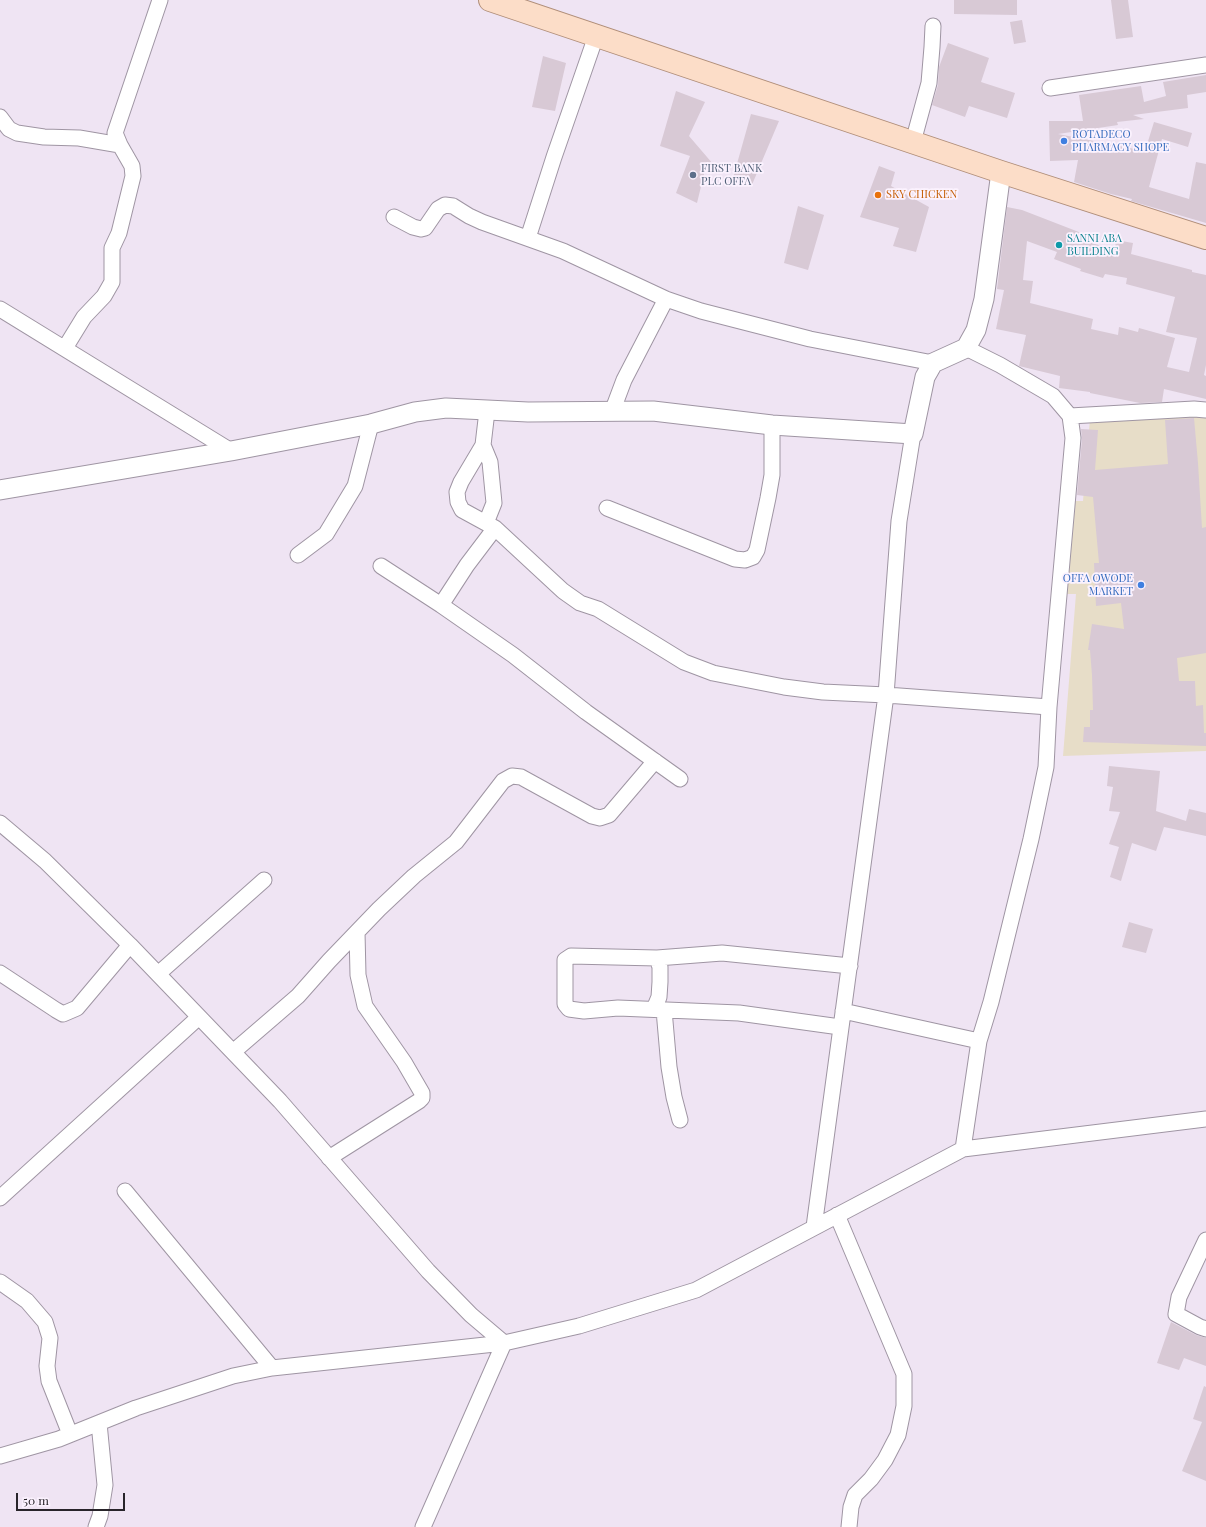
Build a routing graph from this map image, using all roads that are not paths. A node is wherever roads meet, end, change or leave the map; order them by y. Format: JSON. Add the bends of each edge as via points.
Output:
{"nodes":[{"id":1,"x":160,"y":0,"type":"edge"},
{"id":2,"x":490,"y":0,"type":"edge"},
{"id":3,"x":933,"y":26,"type":"dead end"},
{"id":4,"x":596,"y":36,"type":"junction"},
{"id":5,"x":1206,"y":65,"type":"edge"},
{"id":6,"x":1050,"y":88,"type":"dead end"},
{"id":7,"x":0,"y":117,"type":"edge"},
{"id":8,"x":913,"y":142,"type":"junction"},
{"id":9,"x":120,"y":145,"type":"junction"},
{"id":10,"x":1001,"y":172,"type":"junction"},
{"id":11,"x":394,"y":217,"type":"dead end"},
{"id":12,"x":528,"y":238,"type":"junction"},
{"id":13,"x":1206,"y":238,"type":"edge"},
{"id":14,"x":666,"y":299,"type":"junction"},
{"id":15,"x":0,"y":309,"type":"edge"},
{"id":16,"x":65,"y":348,"type":"junction"},
{"id":17,"x":966,"y":348,"type":"junction"},
{"id":18,"x":933,"y":363,"type":"junction"},
{"id":19,"x":1206,"y":410,"type":"edge"},
{"id":20,"x":488,"y":411,"type":"junction"},
{"id":21,"x":612,"y":412,"type":"junction"},
{"id":22,"x":1070,"y":416,"type":"junction"},
{"id":23,"x":371,"y":424,"type":"junction"},
{"id":24,"x":772,"y":425,"type":"junction"},
{"id":25,"x":913,"y":434,"type":"junction"},
{"id":26,"x":483,"y":445,"type":"junction"},
{"id":27,"x":231,"y":451,"type":"junction"},
{"id":28,"x":0,"y":490,"type":"edge"},
{"id":29,"x":608,"y":508,"type":"dead end"},
{"id":30,"x":490,"y":526,"type":"junction"},
{"id":31,"x":298,"y":555,"type":"dead end"},
{"id":32,"x":381,"y":566,"type":"dead end"},
{"id":33,"x":441,"y":605,"type":"junction"},
{"id":34,"x":886,"y":695,"type":"junction"},
{"id":35,"x":1049,"y":707,"type":"junction"},
{"id":36,"x":655,"y":761,"type":"junction"},
{"id":37,"x":680,"y":779,"type":"dead end"},
{"id":38,"x":0,"y":823,"type":"edge"},
{"id":39,"x":264,"y":880,"type":"dead end"},
{"id":40,"x":357,"y":932,"type":"junction"},
{"id":41,"x":130,"y":945,"type":"junction"},
{"id":42,"x":657,"y":958,"type":"junction"},
{"id":43,"x":850,"y":966,"type":"junction"},
{"id":44,"x":0,"y":973,"type":"edge"},
{"id":45,"x":158,"y":974,"type":"junction"},
{"id":46,"x":659,"y":1010,"type":"junction"},
{"id":47,"x":843,"y":1011,"type":"junction"},
{"id":48,"x":199,"y":1017,"type":"junction"},
{"id":49,"x":840,"y":1027,"type":"junction"},
{"id":50,"x":979,"y":1041,"type":"junction"},
{"id":51,"x":233,"y":1052,"type":"junction"},
{"id":52,"x":1206,"y":1119,"type":"edge"},
{"id":53,"x":680,"y":1120,"type":"dead end"},
{"id":54,"x":963,"y":1149,"type":"junction"},
{"id":55,"x":329,"y":1158,"type":"junction"},
{"id":56,"x":125,"y":1191,"type":"dead end"},
{"id":57,"x":1,"y":1195,"type":"edge"},
{"id":58,"x":837,"y":1215,"type":"junction"},
{"id":59,"x":814,"y":1227,"type":"junction"},
{"id":60,"x":1206,"y":1240,"type":"edge"},
{"id":61,"x":0,"y":1282,"type":"edge"},
{"id":62,"x":1206,"y":1329,"type":"edge"},
{"id":63,"x":504,"y":1343,"type":"junction"},
{"id":64,"x":272,"y":1368,"type":"junction"},
{"id":65,"x":99,"y":1424,"type":"junction"},
{"id":66,"x":70,"y":1434,"type":"junction"},
{"id":67,"x":0,"y":1456,"type":"edge"},
{"id":68,"x":96,"y":1527,"type":"edge"},
{"id":69,"x":423,"y":1527,"type":"edge"},
{"id":70,"x":849,"y":1527,"type":"edge"}],
"edges":[{"from":1,"to":9,"type":"street","via":[[115,133]]},
{"from":2,"to":4,"type":"main road"},
{"from":3,"to":8,"type":"street","via":[[929,84]]},
{"from":4,"to":8,"type":"main road"},
{"from":4,"to":12,"type":"street"},
{"from":5,"to":6,"type":"street"},
{"from":7,"to":9,"type":"street","via":[[8,129],[17,133],[79,138]]},
{"from":8,"to":10,"type":"main road"},
{"from":9,"to":16,"type":"street","via":[[132,166],[133,176],[119,233],[112,248],[112,282],[104,296],[84,317]]},
{"from":10,"to":13,"type":"main road"},
{"from":10,"to":17,"type":"street","via":[[984,299],[976,330]]},
{"from":11,"to":12,"type":"street","via":[[413,227],[421,228],[428,225],[438,209],[445,205],[453,206],[482,222]]},
{"from":12,"to":14,"type":"street","via":[[563,251]]},
{"from":14,"to":18,"type":"street","via":[[701,311],[810,339]]},
{"from":14,"to":21,"type":"street","via":[[624,380]]},
{"from":15,"to":16,"type":"street"},
{"from":16,"to":27,"type":"street"},
{"from":17,"to":18,"type":"street"},
{"from":17,"to":22,"type":"street","via":[[1053,396]]},
{"from":18,"to":25,"type":"street","via":[[925,377]]},
{"from":19,"to":22,"type":"street"},
{"from":20,"to":21,"type":"street"},
{"from":20,"to":23,"type":"street","via":[[446,408],[414,412]]},
{"from":20,"to":26,"type":"street"},
{"from":21,"to":24,"type":"street","via":[[653,411]]},
{"from":22,"to":35,"type":"street","via":[[1073,438]]},
{"from":23,"to":27,"type":"street"},
{"from":23,"to":31,"type":"street","via":[[355,486],[326,534]]},
{"from":24,"to":25,"type":"street"},
{"from":24,"to":29,"type":"street","via":[[772,475],[757,550],[753,557],[745,560],[722,555]]},
{"from":25,"to":34,"type":"street","via":[[899,522]]},
{"from":26,"to":30,"type":"street","via":[[490,462],[494,503]]},
{"from":26,"to":30,"type":"street","via":[[457,492],[462,510]]},
{"from":27,"to":28,"type":"street"},
{"from":30,"to":33,"type":"street"},
{"from":30,"to":34,"type":"street","via":[[580,603],[598,609],[684,662],[713,673],[784,687]]},
{"from":32,"to":33,"type":"street"},
{"from":33,"to":36,"type":"street","via":[[513,655],[586,712]]},
{"from":34,"to":35,"type":"street"},
{"from":34,"to":43,"type":"street"},
{"from":35,"to":50,"type":"street","via":[[1046,767],[1031,839]]},
{"from":36,"to":37,"type":"street"},
{"from":36,"to":40,"type":"street","via":[[609,816],[600,818],[521,777],[512,776],[503,781],[456,842],[414,876]]},
{"from":38,"to":41,"type":"street","via":[[45,861]]},
{"from":39,"to":45,"type":"street"},
{"from":40,"to":51,"type":"street","via":[[298,996]]},
{"from":40,"to":55,"type":"street","via":[[358,975],[362,1000],[404,1062],[422,1093],[422,1098]]},
{"from":41,"to":44,"type":"street","via":[[77,1008],[63,1014]]},
{"from":41,"to":45,"type":"street"},
{"from":42,"to":43,"type":"street","via":[[722,953]]},
{"from":42,"to":46,"type":"street","via":[[660,967]]},
{"from":42,"to":46,"type":"street","via":[[571,956],[565,960],[565,1004],[569,1009],[584,1011],[618,1008]]},
{"from":43,"to":47,"type":"street"},
{"from":45,"to":48,"type":"street"},
{"from":46,"to":49,"type":"street","via":[[739,1013]]},
{"from":46,"to":53,"type":"street"},
{"from":47,"to":49,"type":"street"},
{"from":47,"to":50,"type":"street"},
{"from":48,"to":51,"type":"street"},
{"from":48,"to":57,"type":"street"},
{"from":49,"to":59,"type":"street"},
{"from":50,"to":54,"type":"street"},
{"from":51,"to":55,"type":"street"},
{"from":52,"to":54,"type":"street"},
{"from":54,"to":58,"type":"street"},
{"from":55,"to":63,"type":"street","via":[[428,1271],[471,1315]]},
{"from":56,"to":64,"type":"street"},
{"from":58,"to":59,"type":"street"},
{"from":58,"to":70,"type":"street","via":[[904,1374],[904,1406],[898,1435],[885,1460],[854,1495]]},
{"from":59,"to":63,"type":"street","via":[[696,1290],[579,1326]]},
{"from":60,"to":62,"type":"street","via":[[1178,1297],[1176,1314]]},
{"from":61,"to":66,"type":"street","via":[[27,1301],[45,1322],[50,1338],[47,1366],[49,1381]]},
{"from":63,"to":64,"type":"street"},
{"from":63,"to":69,"type":"street"},
{"from":64,"to":65,"type":"street","via":[[233,1376],[136,1408]]},
{"from":65,"to":66,"type":"street"},
{"from":65,"to":68,"type":"street","via":[[105,1485]]},
{"from":66,"to":67,"type":"street"}]}
